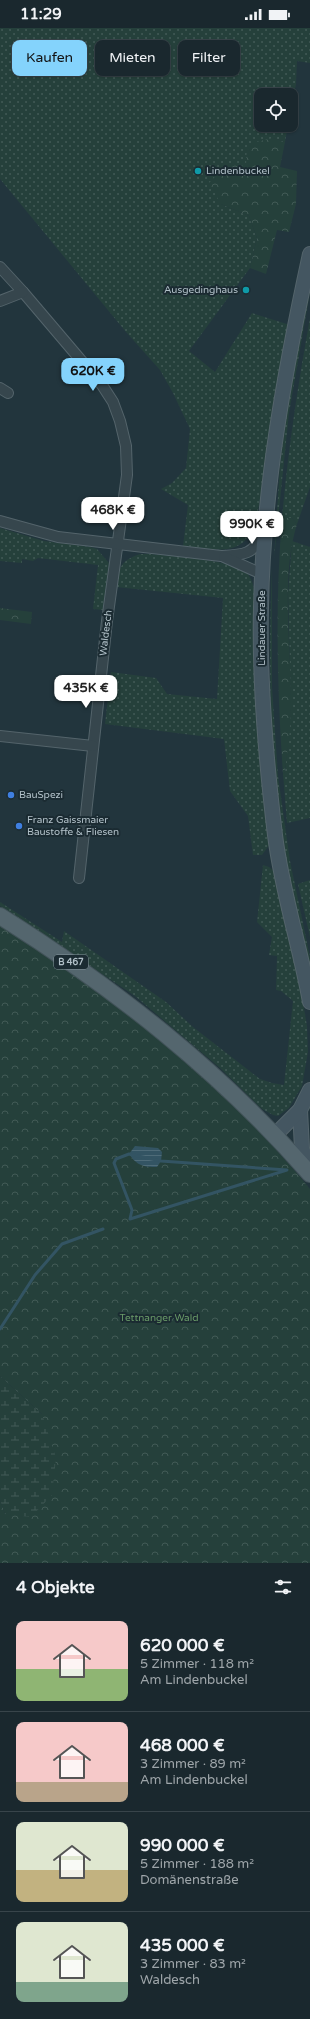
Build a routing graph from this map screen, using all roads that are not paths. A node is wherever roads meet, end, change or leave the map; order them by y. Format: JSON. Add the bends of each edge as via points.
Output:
{"nodes":[{"id":1,"x":310,"y":254,"type":"edge"},
{"id":2,"x":0,"y":267,"type":"edge"},
{"id":3,"x":23,"y":292,"type":"junction"},
{"id":4,"x":0,"y":301,"type":"edge"},
{"id":5,"x":267,"y":519,"type":"junction"},
{"id":6,"x":0,"y":521,"type":"edge"},
{"id":7,"x":117,"y":543,"type":"junction"},
{"id":8,"x":221,"y":556,"type":"junction"},
{"id":9,"x":262,"y":574,"type":"junction"},
{"id":10,"x":0,"y":736,"type":"edge"},
{"id":11,"x":93,"y":746,"type":"junction"},
{"id":12,"x":79,"y":878,"type":"dead end"},
{"id":13,"x":0,"y":916,"type":"edge"},
{"id":14,"x":310,"y":1002,"type":"edge"},
{"id":15,"x":310,"y":1090,"type":"edge"},
{"id":16,"x":300,"y":1110,"type":"junction"},
{"id":17,"x":275,"y":1135,"type":"junction"},
{"id":18,"x":310,"y":1168,"type":"edge"},
{"id":19,"x":310,"y":1174,"type":"edge"}],
"edges":[{"from":1,"to":5,"type":"main road","name":"Lindauer Straße","via":[[287,372]]},
{"from":2,"to":3,"type":"street","name":"Waldesch"},
{"from":3,"to":4,"type":"street"},
{"from":3,"to":7,"type":"street","name":"Waldesch","via":[[102,385],[112,402],[126,446],[127,475]]},
{"from":5,"to":8,"type":"street","via":[[260,540],[252,551]]},
{"from":5,"to":9,"type":"main road","name":"Lindauer Straße"},
{"from":6,"to":7,"type":"street","via":[[58,537]]},
{"from":7,"to":8,"type":"street"},
{"from":7,"to":11,"type":"street","name":"Waldesch"},
{"from":8,"to":9,"type":"street"},
{"from":9,"to":14,"type":"main road","name":"Lindauer Straße","via":[[263,698],[275,835],[288,907]]},
{"from":10,"to":11,"type":"street"},
{"from":11,"to":12,"type":"street","name":"Waldesch"},
{"from":13,"to":17,"type":"main road","number":"B 467","via":[[64,957],[139,1013],[215,1077]]},
{"from":15,"to":16,"type":"main road"},
{"from":16,"to":17,"type":"main road"},
{"from":16,"to":18,"type":"main road","via":[[302,1149]]},
{"from":17,"to":19,"type":"main road","number":"B 467"}]}
